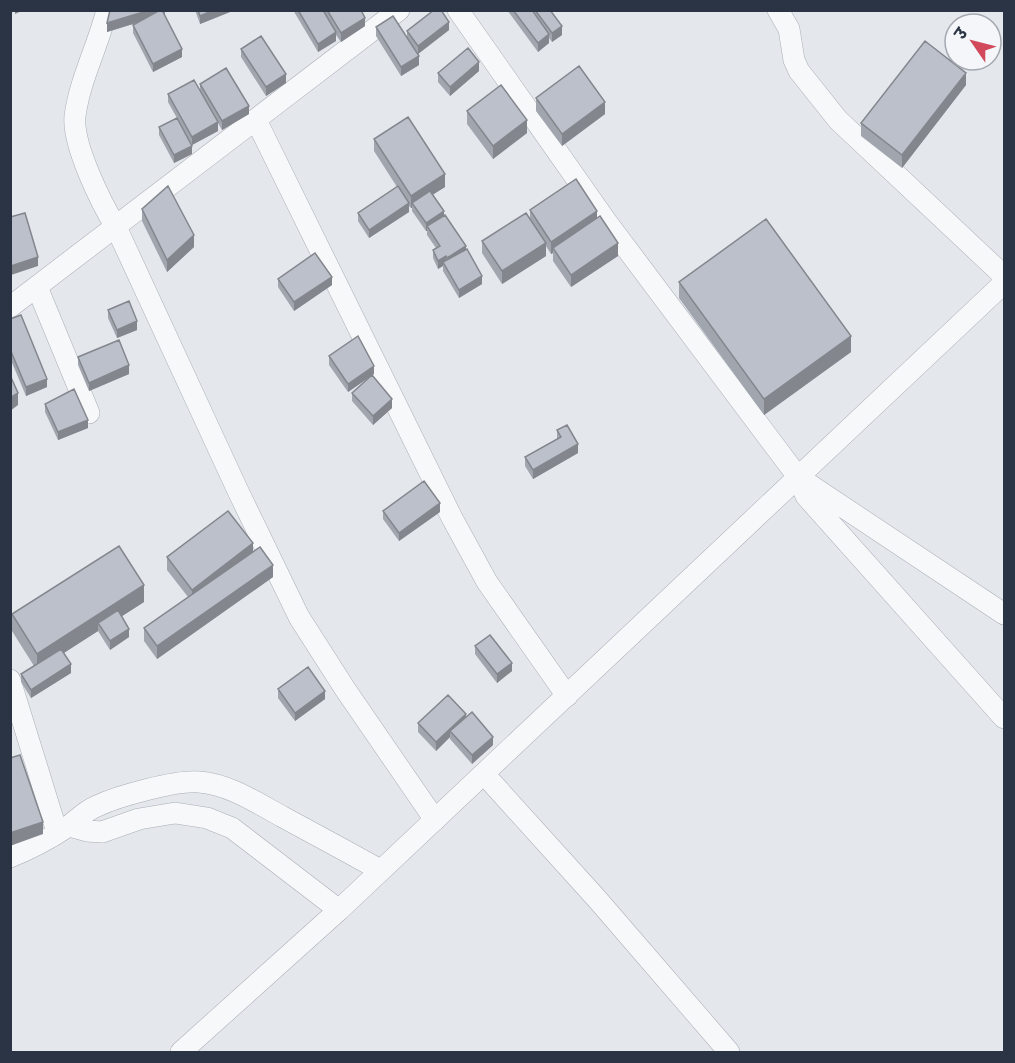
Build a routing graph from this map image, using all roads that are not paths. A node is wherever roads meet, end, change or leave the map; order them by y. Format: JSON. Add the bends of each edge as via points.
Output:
{"nodes":[{"id":1,"x":106,"y":10,"type":"edge"},
{"id":2,"x":399,"y":10,"type":"edge"},
{"id":3,"x":458,"y":10,"type":"edge"},
{"id":4,"x":778,"y":10,"type":"edge"},
{"id":5,"x":801,"y":10,"type":"edge"},
{"id":6,"x":789,"y":29,"type":"junction"},
{"id":7,"x":256,"y":120,"type":"junction"},
{"id":8,"x":116,"y":227,"type":"junction"},
{"id":9,"x":1005,"y":276,"type":"edge"},
{"id":10,"x":1005,"y":283,"type":"edge"},
{"id":11,"x":37,"y":287,"type":"junction"},
{"id":12,"x":10,"y":307,"type":"edge"},
{"id":13,"x":89,"y":413,"type":"dead end"},
{"id":14,"x":798,"y":477,"type":"junction"},
{"id":15,"x":1005,"y":614,"type":"edge"},
{"id":16,"x":10,"y":680,"type":"edge"},
{"id":17,"x":567,"y":696,"type":"junction"},
{"id":18,"x":1005,"y":718,"type":"edge"},
{"id":19,"x":17,"y":725,"type":"edge"},
{"id":20,"x":484,"y":774,"type":"junction"},
{"id":21,"x":435,"y":820,"type":"junction"},
{"id":22,"x":63,"y":829,"type":"junction"},
{"id":23,"x":10,"y":857,"type":"edge"},
{"id":24,"x":380,"y":870,"type":"junction"},
{"id":25,"x":339,"y":910,"type":"junction"},
{"id":26,"x":182,"y":1053,"type":"edge"},
{"id":27,"x":729,"y":1053,"type":"edge"}],
"edges":[{"from":1,"to":8,"type":"street","via":[[75,119],[76,136],[101,203]]},
{"from":2,"to":7,"type":"street"},
{"from":3,"to":14,"type":"street","via":[[606,221]]},
{"from":4,"to":6,"type":"street"},
{"from":5,"to":6,"type":"street"},
{"from":6,"to":9,"type":"street","via":[[799,71],[838,120]]},
{"from":7,"to":8,"type":"street"},
{"from":7,"to":17,"type":"street","via":[[487,582]]},
{"from":8,"to":11,"type":"street"},
{"from":8,"to":21,"type":"street","via":[[299,617]]},
{"from":10,"to":14,"type":"street"},
{"from":11,"to":12,"type":"street"},
{"from":11,"to":13,"type":"street"},
{"from":14,"to":15,"type":"street"},
{"from":14,"to":17,"type":"street"},
{"from":14,"to":18,"type":"street","via":[[806,496]]},
{"from":16,"to":19,"type":"street"},
{"from":17,"to":20,"type":"street"},
{"from":19,"to":22,"type":"street"},
{"from":20,"to":21,"type":"street"},
{"from":20,"to":27,"type":"street"},
{"from":21,"to":24,"type":"street"},
{"from":22,"to":23,"type":"street"},
{"from":22,"to":24,"type":"street","via":[[99,805],[140,792],[200,782],[248,798]]},
{"from":22,"to":25,"type":"street","via":[[102,832],[139,819],[175,813],[207,818],[232,828]]},
{"from":24,"to":25,"type":"street"},
{"from":25,"to":26,"type":"street"}]}
